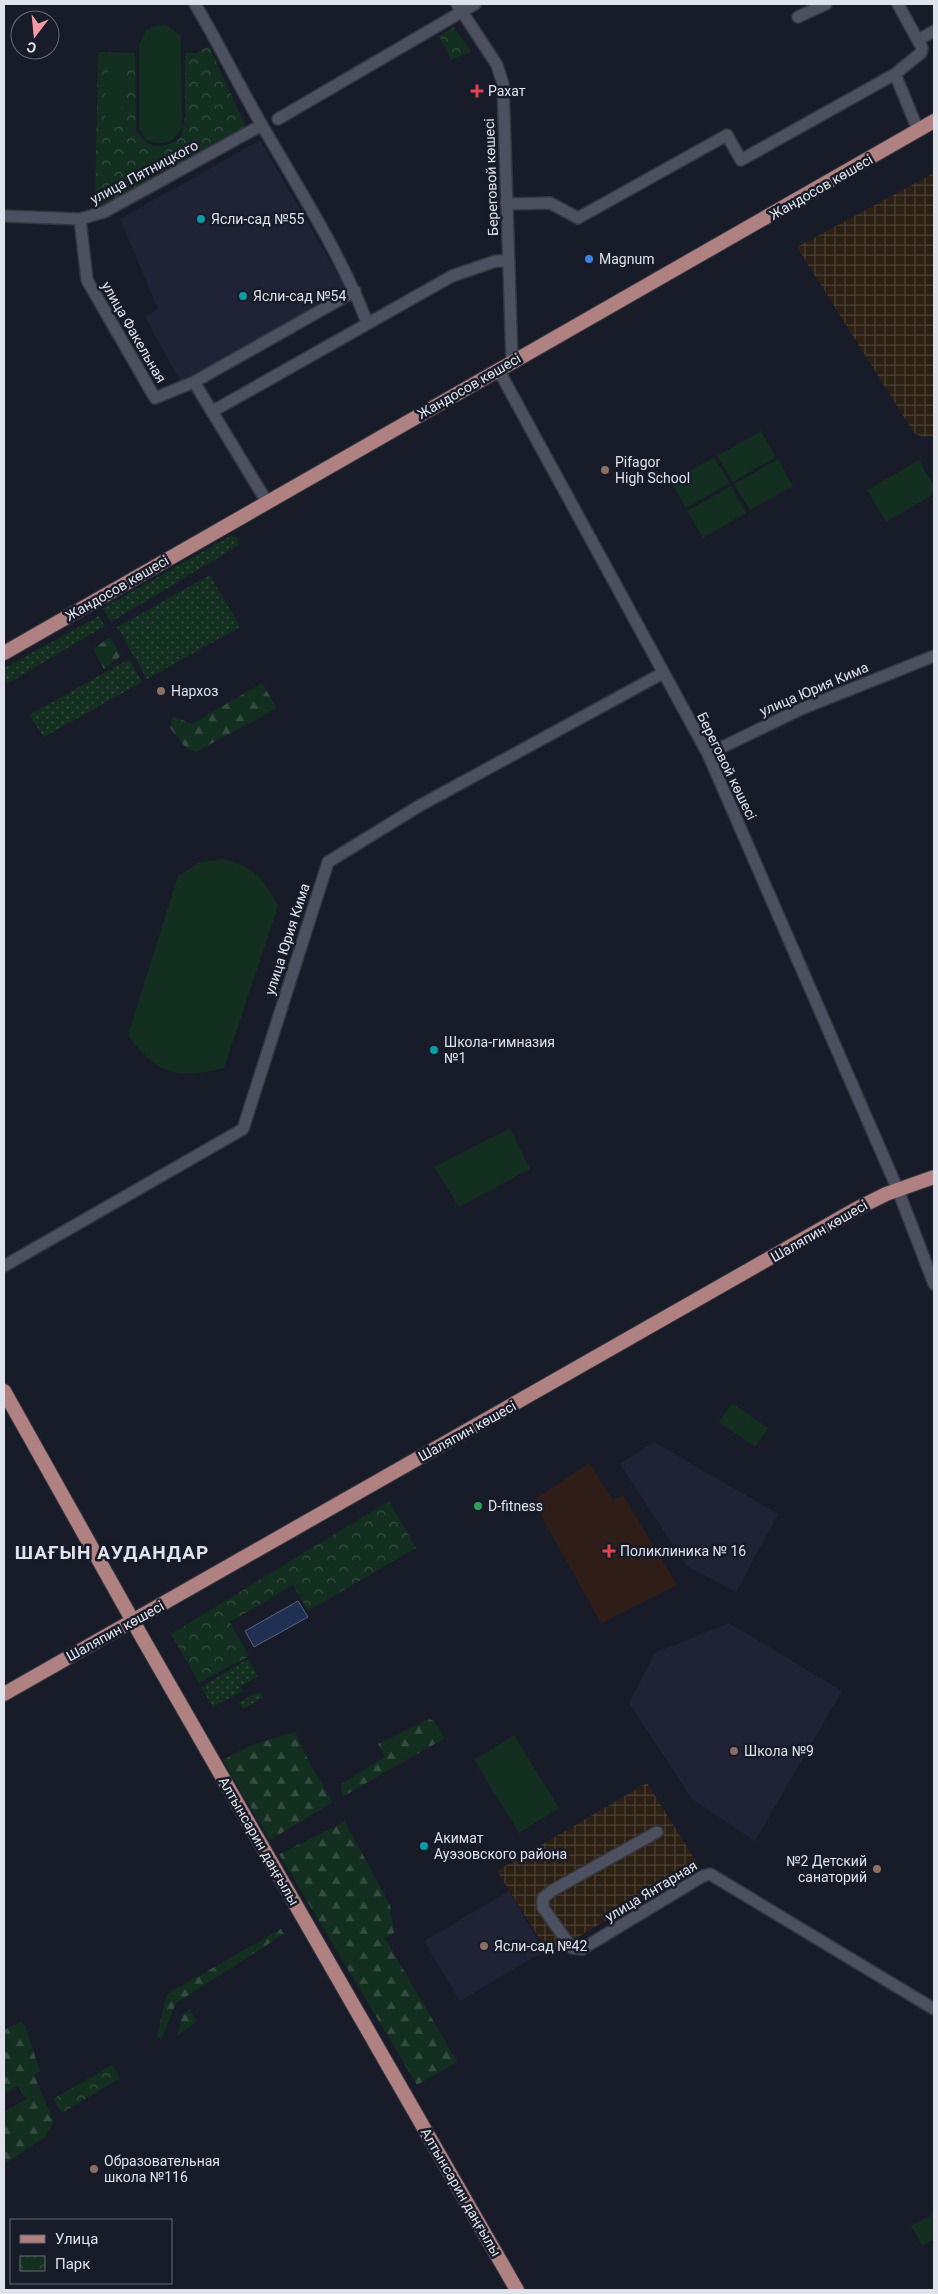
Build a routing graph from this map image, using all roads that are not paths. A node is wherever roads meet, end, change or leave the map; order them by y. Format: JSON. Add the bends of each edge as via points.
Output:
{"nodes":[{"id":1,"x":194,"y":4,"type":"edge"},
{"id":2,"x":475,"y":4,"type":"edge"},
{"id":3,"x":826,"y":4,"type":"edge"},
{"id":4,"x":898,"y":4,"type":"edge"},
{"id":5,"x":460,"y":7,"type":"edge"},
{"id":6,"x":798,"y":18,"type":"dead end"},
{"id":7,"x":934,"y":31,"type":"edge"},
{"id":8,"x":918,"y":40,"type":"junction"},
{"id":9,"x":895,"y":74,"type":"junction"},
{"id":10,"x":278,"y":119,"type":"dead end"},
{"id":11,"x":934,"y":121,"type":"edge"},
{"id":12,"x":262,"y":125,"type":"junction"},
{"id":13,"x":918,"y":130,"type":"junction"},
{"id":14,"x":506,"y":204,"type":"junction"},
{"id":15,"x":4,"y":216,"type":"edge"},
{"id":16,"x":80,"y":220,"type":"junction"},
{"id":17,"x":509,"y":260,"type":"junction"},
{"id":18,"x":355,"y":290,"type":"junction"},
{"id":19,"x":367,"y":322,"type":"junction"},
{"id":20,"x":512,"y":361,"type":"junction"},
{"id":21,"x":498,"y":370,"type":"junction"},
{"id":22,"x":194,"y":382,"type":"junction"},
{"id":23,"x":213,"y":411,"type":"junction"},
{"id":24,"x":267,"y":502,"type":"junction"},
{"id":25,"x":4,"y":653,"type":"edge"},
{"id":26,"x":934,"y":656,"type":"edge"},
{"id":27,"x":663,"y":674,"type":"junction"},
{"id":28,"x":708,"y":754,"type":"junction"},
{"id":29,"x":934,"y":1177,"type":"edge"},
{"id":30,"x":898,"y":1190,"type":"junction"},
{"id":31,"x":4,"y":1266,"type":"edge"},
{"id":32,"x":934,"y":1284,"type":"edge"},
{"id":33,"x":4,"y":1390,"type":"edge"},
{"id":34,"x":134,"y":1621,"type":"junction"},
{"id":35,"x":4,"y":1694,"type":"edge"},
{"id":36,"x":657,"y":1832,"type":"dead end"},
{"id":37,"x":934,"y":2009,"type":"edge"},
{"id":38,"x":517,"y":2290,"type":"edge"}],
"edges":[{"from":1,"to":12,"type":"street"},
{"from":2,"to":5,"type":"street"},
{"from":3,"to":6,"type":"street"},
{"from":4,"to":8,"type":"street"},
{"from":5,"to":10,"type":"street"},
{"from":5,"to":14,"type":"street","name":"Береговой көшесі","via":[[502,77]]},
{"from":7,"to":8,"type":"street"},
{"from":8,"to":9,"type":"street","via":[[921,53]]},
{"from":9,"to":13,"type":"street"},
{"from":9,"to":14,"type":"street","via":[[741,160],[726,136],[578,218],[550,203]]},
{"from":11,"to":13,"type":"main road","name":"Жандосов көшесі"},
{"from":12,"to":16,"type":"street","name":"улица Пятницкого","via":[[104,212]]},
{"from":12,"to":18,"type":"street"},
{"from":13,"to":20,"type":"main road","name":"Жандосов көшесі"},
{"from":14,"to":17,"type":"street","name":"Береговой көшесі"},
{"from":15,"to":16,"type":"street","name":"улица Пятницкого"},
{"from":16,"to":22,"type":"street","name":"улица Факельная","via":[[87,280],[155,398]]},
{"from":17,"to":19,"type":"street","via":[[496,260],[452,276]]},
{"from":17,"to":20,"type":"street","name":"Береговой көшесі"},
{"from":18,"to":19,"type":"street"},
{"from":18,"to":22,"type":"street"},
{"from":19,"to":23,"type":"street"},
{"from":20,"to":21,"type":"main road","name":"Жандосов көшесі"},
{"from":21,"to":24,"type":"main road","name":"Жандосов көшесі"},
{"from":21,"to":27,"type":"street","name":"Береговой көшесі"},
{"from":22,"to":23,"type":"street"},
{"from":23,"to":24,"type":"street"},
{"from":24,"to":25,"type":"main road","name":"Жандосов көшесі"},
{"from":26,"to":28,"type":"street","name":"улица Юрия Кима","via":[[801,709]]},
{"from":27,"to":28,"type":"street","name":"Береговой көшесі"},
{"from":27,"to":31,"type":"street","name":"улица Юрия Кима","via":[[420,806],[328,862],[242,1129]]},
{"from":28,"to":30,"type":"street","name":"Береговой көшесі"},
{"from":29,"to":30,"type":"main road","name":"Шаляпин көшесі"},
{"from":30,"to":32,"type":"street","name":"Береговой көшесі"},
{"from":30,"to":34,"type":"main road","name":"Шаляпин көшесі","via":[[856,1209]]},
{"from":33,"to":34,"type":"main road","name":"Алтынсарин даңғылы"},
{"from":34,"to":35,"type":"main road","name":"Шаляпин көшесі"},
{"from":34,"to":38,"type":"main road","name":"Алтынсарин даңғылы"},
{"from":36,"to":37,"type":"street","name":"улица Янтарная","via":[[543,1898],[542,1908],[572,1948],[582,1949],[710,1874]]}]}
